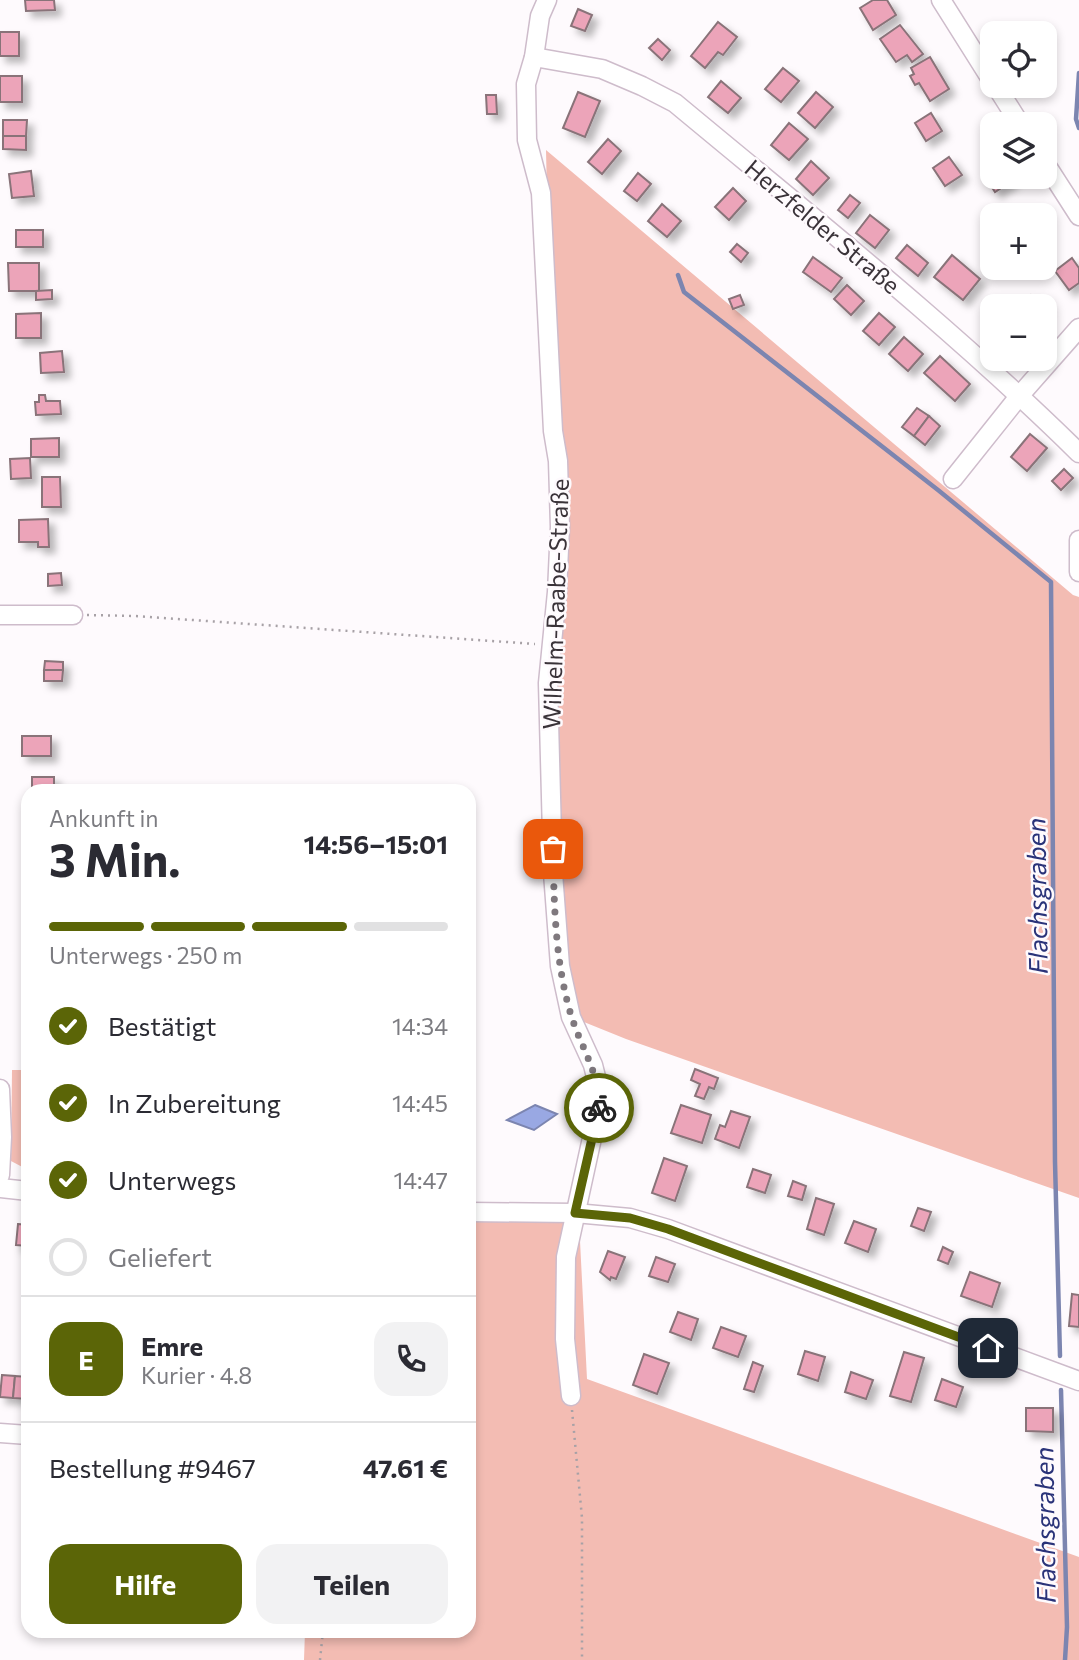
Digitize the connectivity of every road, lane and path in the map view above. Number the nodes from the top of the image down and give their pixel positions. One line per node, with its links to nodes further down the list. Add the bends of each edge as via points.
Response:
1 (941, 0): 4 (street)
2 (541, 5): 3 (street, Wilhelm-Raabe-Straße)
3 (534, 57): 8 (street, Herzfelder Straße, via 602,69 675,103); 15 (street, Wilhelm-Raabe-Straße, via 526,84 527,140 541,192 558,461 560,527)
4 (980, 61)
5 (1057, 182): 6 (street)
6 (1079, 216)
7 (1079, 328): 8 (street)
8 (1020, 395): 9 (street, Herzfelder Straße); 10 (street)
9 (1079, 453)
10 (953, 479)
11 (1079, 540): 12 (street)
12 (1079, 572)
13 (0, 615): 14 (street)
14 (73, 615): 15 (path)
15 (552, 645): 21 (street, Wilhelm-Raabe-Straße, via 548,683 560,966 572,1017 593,1065 599,1106)
16 (0, 1089): 17 (street)
17 (0, 1175)
18 (0, 1188): 19 (street)
19 (21, 1190)
20 (476, 1212): 21 (street)
21 (575, 1213): 22 (street, via 630,1218 668,1229); 23 (street, Wilhelm-Raabe-Straße, via 565,1279)
22 (1079, 1381)
23 (571, 1396): 28 (path, via 582,1518)
24 (0, 1433): 25 (street)
25 (21, 1434)
26 (322, 1638): 27 (path)
27 (320, 1660)
28 (582, 1660)

